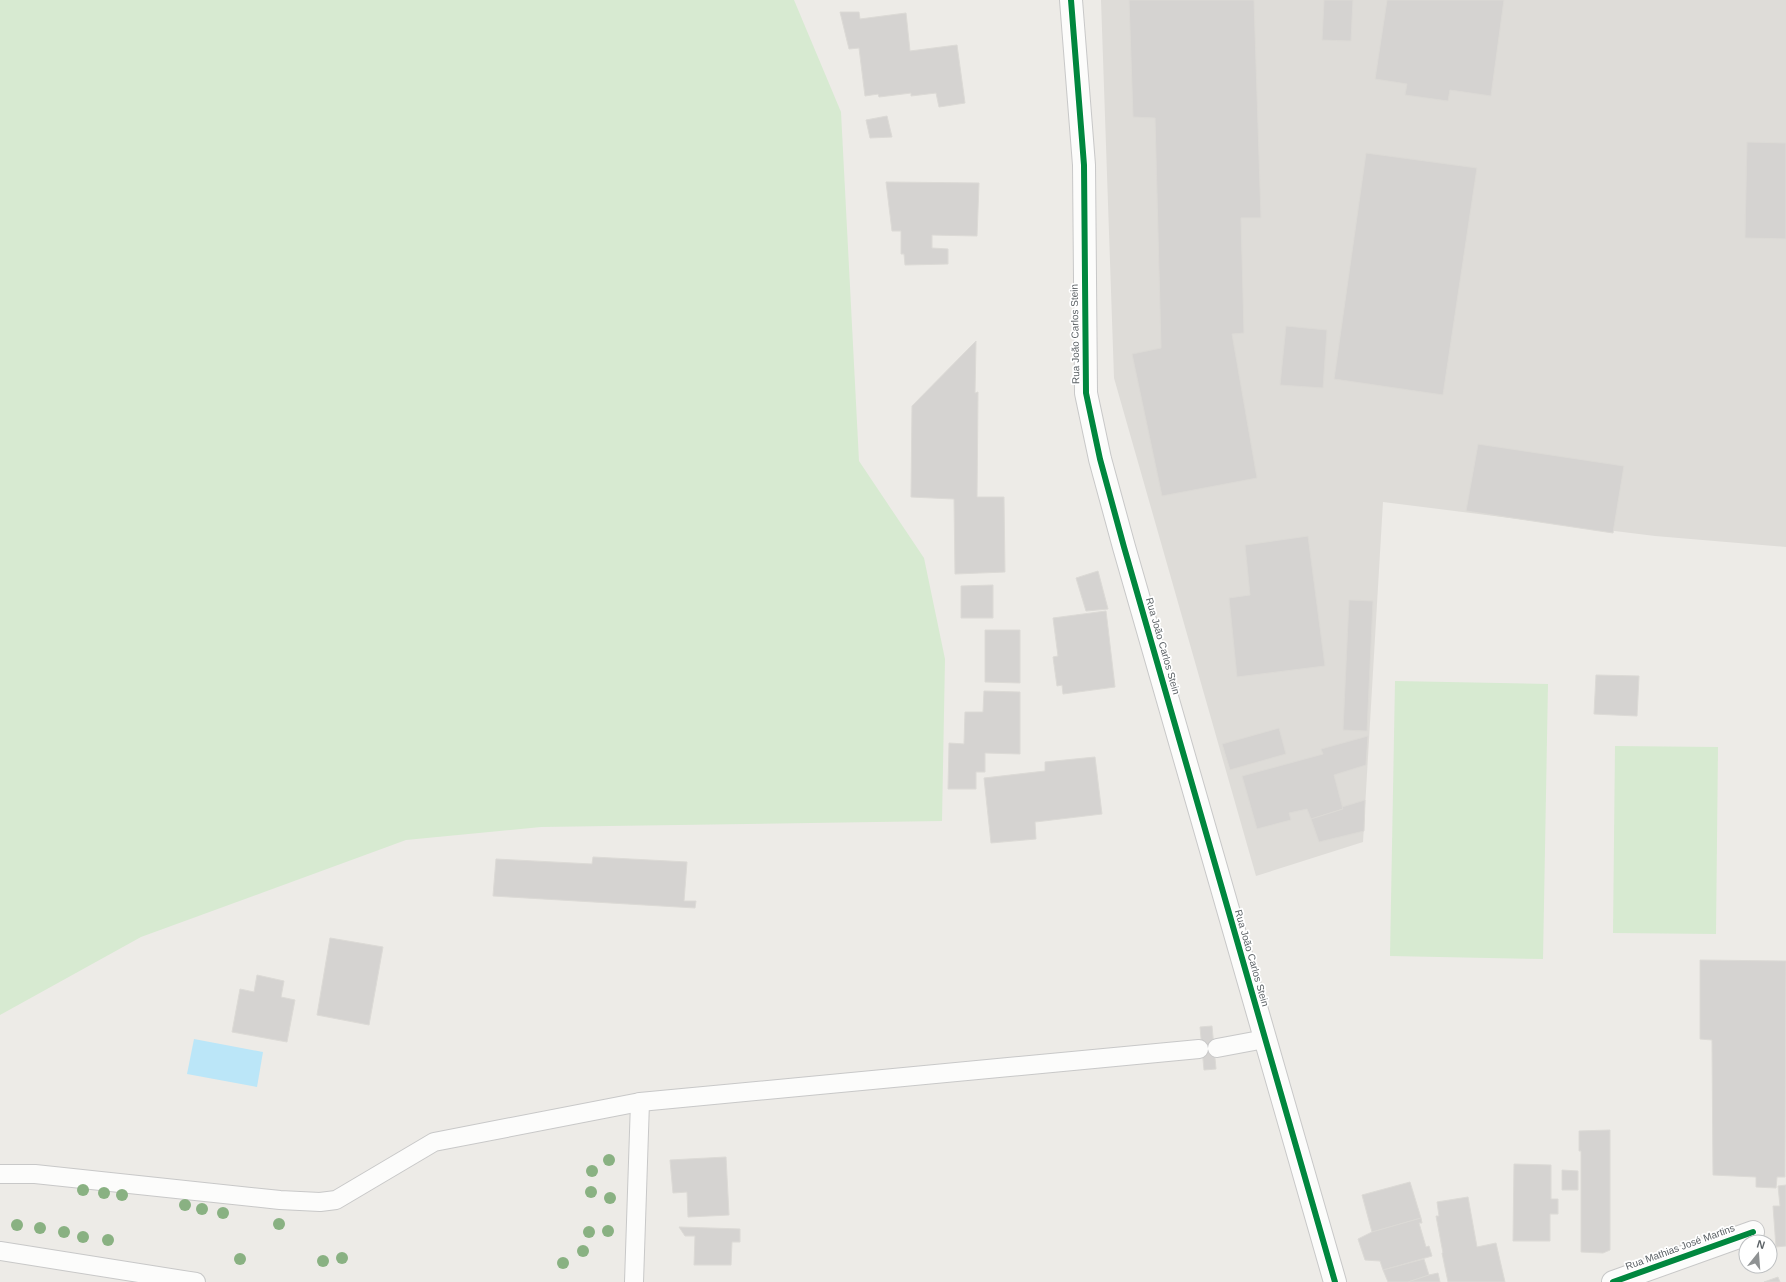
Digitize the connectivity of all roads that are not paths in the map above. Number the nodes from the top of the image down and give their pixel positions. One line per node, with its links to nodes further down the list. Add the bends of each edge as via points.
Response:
1 (1071, 0): 2 (street, Rua João Carlos Stein, via 1084,165 1086,393 1100,459 1124,547)
2 (1265, 1039): 3 (lane, via 1208,1049); 10 (street, Rua João Carlos Stein)
3 (640, 1102): 4 (lane, via 434,1142 336,1200 320,1202 35,1174); 9 (lane)
4 (0, 1174)
5 (1753, 1232): 11 (street, Rua Mathias José Martins)
6 (0, 1251): 7 (lane)
7 (162, 1279): 8 (lane)
8 (196, 1282)
9 (634, 1282)
10 (1335, 1282)
11 (1613, 1282)

